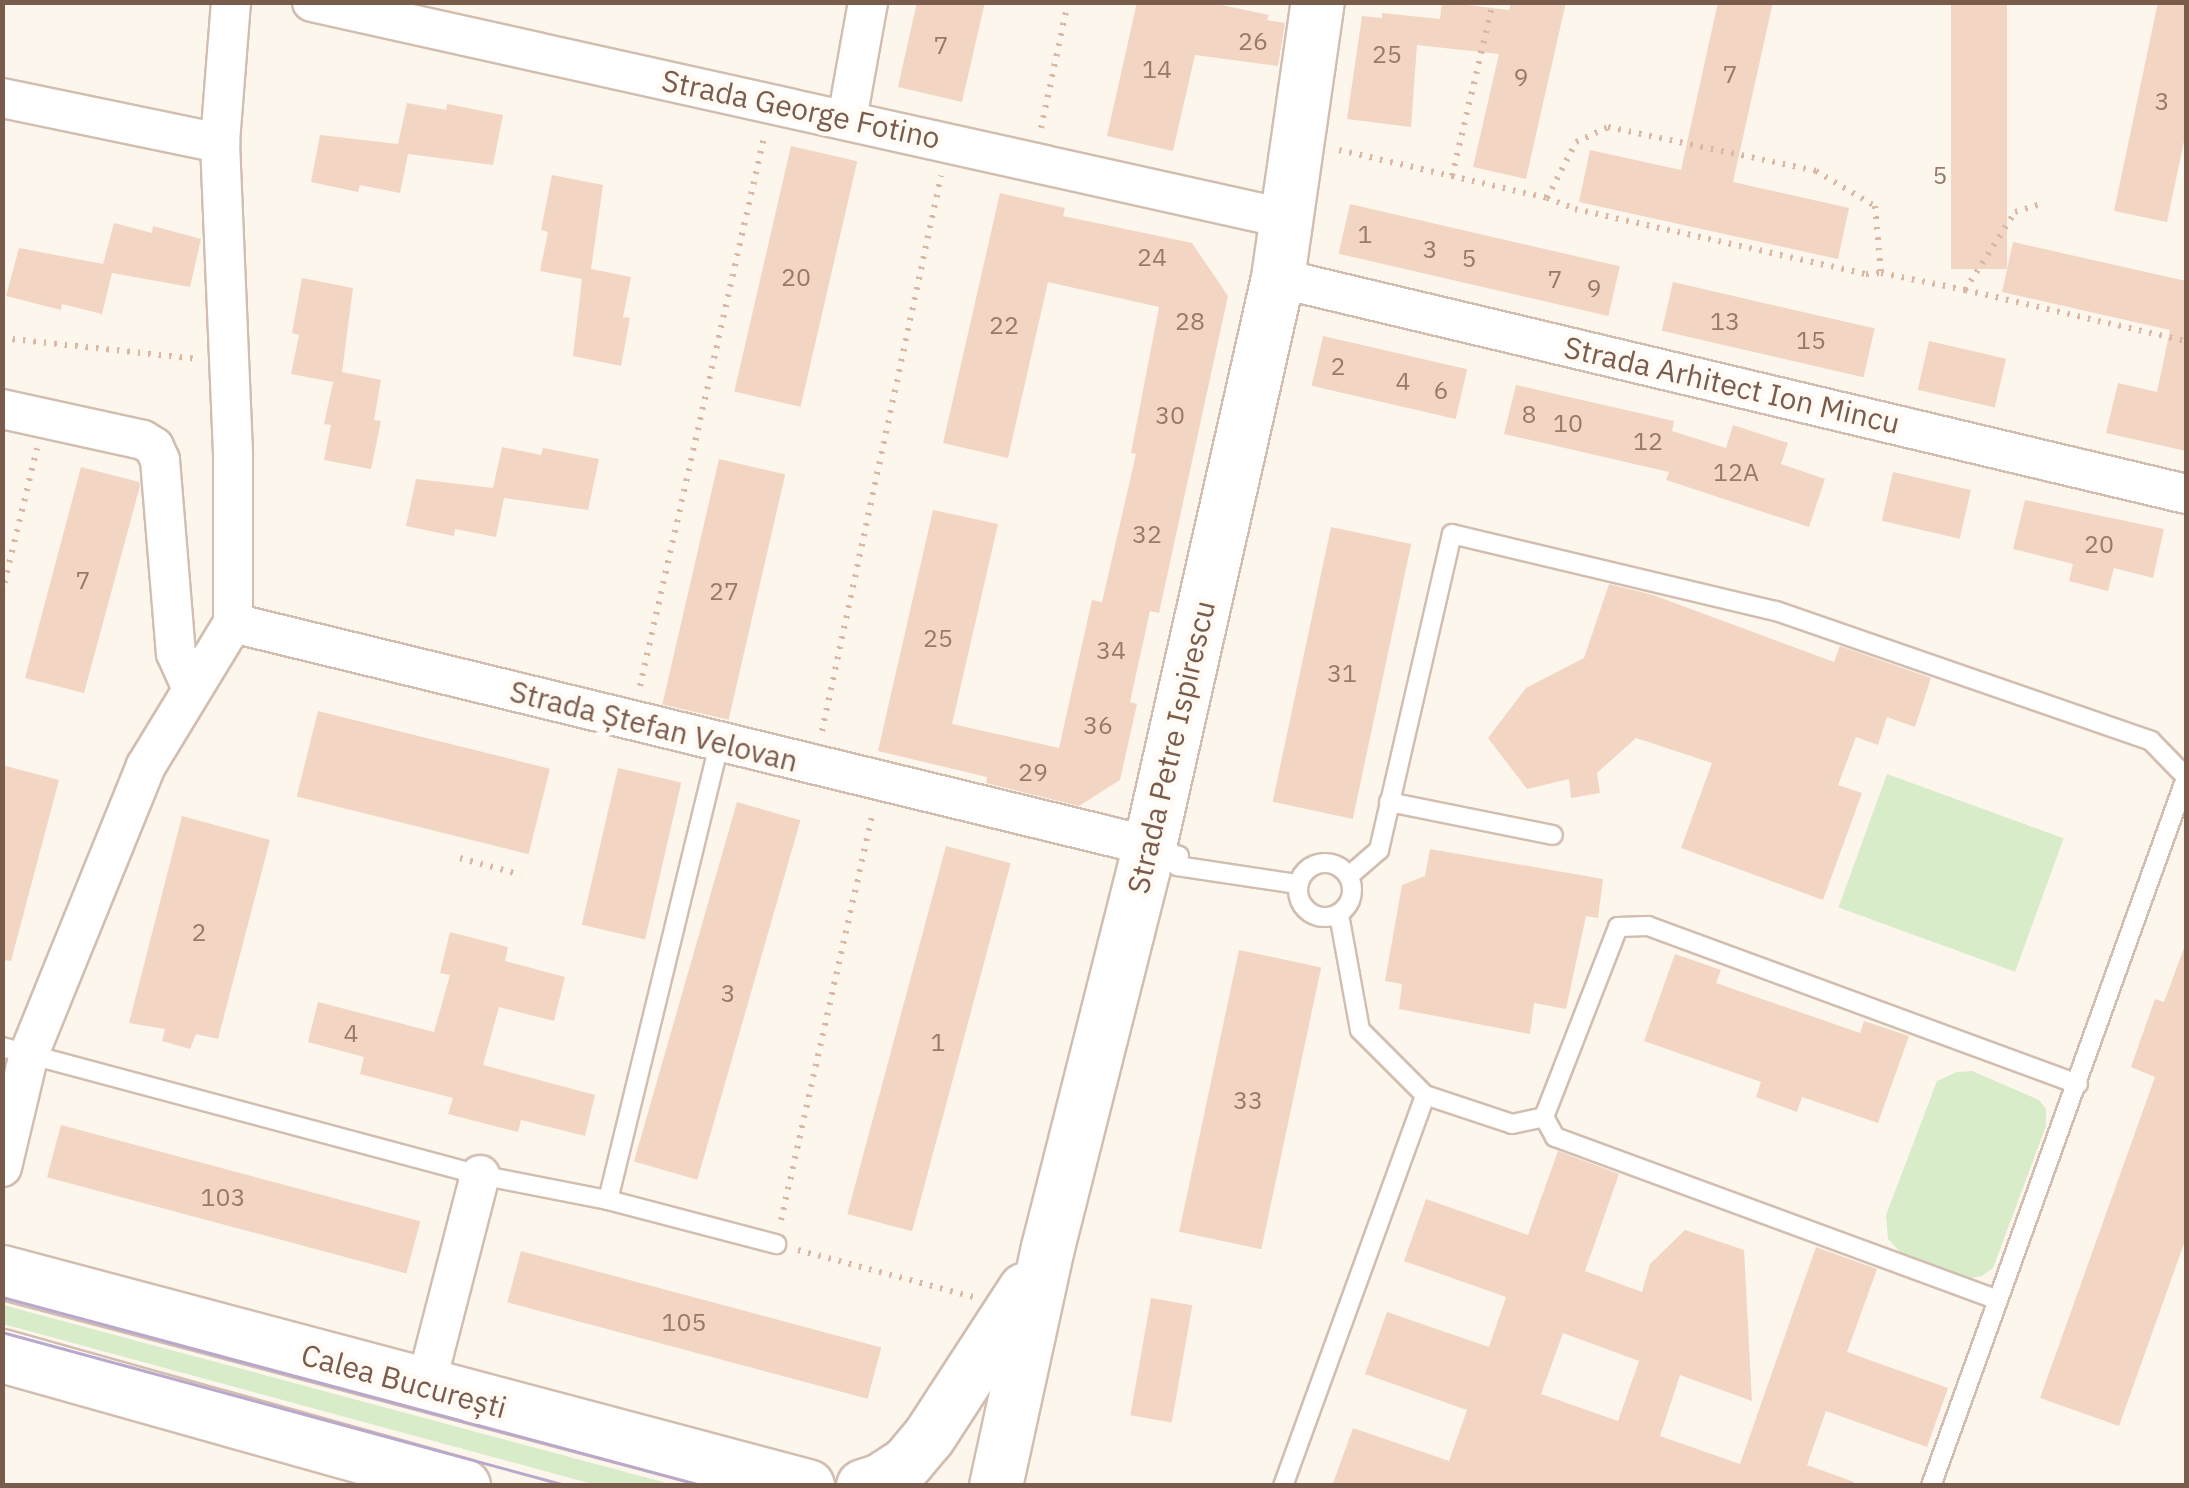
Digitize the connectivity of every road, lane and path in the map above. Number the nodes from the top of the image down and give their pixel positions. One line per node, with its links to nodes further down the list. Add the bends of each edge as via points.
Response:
1 (231, 2): 12 (street)
2 (312, 2): 8 (street, Strada George Fotino)
3 (868, 2): 9 (street)
4 (1068, 2): 13 (path)
5 (1318, 2): 10 (main road, Strada Petre Ispirescu)
6 (1493, 2): 14 (path)
7 (2, 98): 12 (street)
8 (772, 102): 9 (street, Strada George Fotino); 30 (path)
9 (847, 119): 11 (street, Strada George Fotino)
10 (1299, 140): 14 (path); 17 (main road, Strada Petre Ispirescu)
11 (948, 141): 13 (street, Strada George Fotino); 32 (path)
12 (220, 143): 23 (street)
13 (1035, 160): 17 (street, Strada George Fotino)
14 (1452, 176): 15 (path)
15 (1547, 198): 18 (path); 18 (path, via 1576,142 1608,127 1816,171 1876,206)
16 (2038, 205): 20 (path, via 2016,212)
17 (1288, 219): 19 (main road, Strada Petre Ispirescu)
18 (1882, 273): 20 (path)
19 (1278, 278): 26 (street, Strada Arhitect Ion Mincu); 37 (main road, Strada Petre Ispirescu)
20 (1965, 290): 22 (path)
21 (2, 338): 23 (path)
22 (2186, 341)
23 (229, 362): 28 (street)
24 (2, 409): 25 (street)
25 (44, 417): 27 (path); 29 (street, via 154,446 176,653)
26 (2186, 494)
27 (2, 593)
28 (233, 623): 29 (street); 30 (street, Strada Ștefan Velovan)
29 (191, 687): 43 (street, via 146,766)
30 (632, 720): 31 (street, Strada Ștefan Velovan)
31 (720, 741): 32 (street, Strada Ștefan Velovan); 49 (lane)
32 (815, 765): 34 (street, Strada Ștefan Velovan)
33 (2186, 778): 35 (lane, via 2152,741 1776,610 1452,534); 44 (lane)
34 (880, 780): 37 (street, Strada Ștefan Velovan); 50 (path)
35 (1389, 802): 36 (lane); 40 (lane, via 1379,850)
36 (1553, 835)
37 (1150, 846): 41 (lane, via 1179,856 1177,866); 51 (main road, Strada Petre Ispirescu)
38 (460, 858): 39 (path)
39 (521, 875)
40 (1348, 876): 41 (lane, via 1321,862); 42 (lane, via 1352,897)
41 (1298, 884): 42 (lane, via 1308,912)
42 (1340, 914): 45 (lane, via 1360,1030)
43 (16, 1050): 47 (street); 48 (lane)
44 (2078, 1084): 46 (lane, via 1648,926 1618,927); 53 (lane)
45 (1425, 1095): 46 (lane, via 1512,1124); 61 (lane)
46 (1544, 1117): 53 (lane, via 1555,1137)
47 (2, 1167)
48 (480, 1176): 49 (lane); 56 (street)
49 (608, 1200): 50 (lane)
50 (776, 1244): 54 (path)
51 (1048, 1248): 54 (main road); 60 (main road, Strada Petre Ispirescu)
52 (2, 1272): 56 (main road, Calea București)
53 (1997, 1300): 62 (lane)
54 (1014, 1308): 59 (main road, via 930,1438 907,1463)
55 (2, 1356): 57 (main road)
56 (425, 1388): 58 (main road, Calea București)
57 (432, 1481)
58 (808, 1486)
59 (863, 1486)
60 (996, 1486)
61 (1284, 1486)
62 (1931, 1486)

